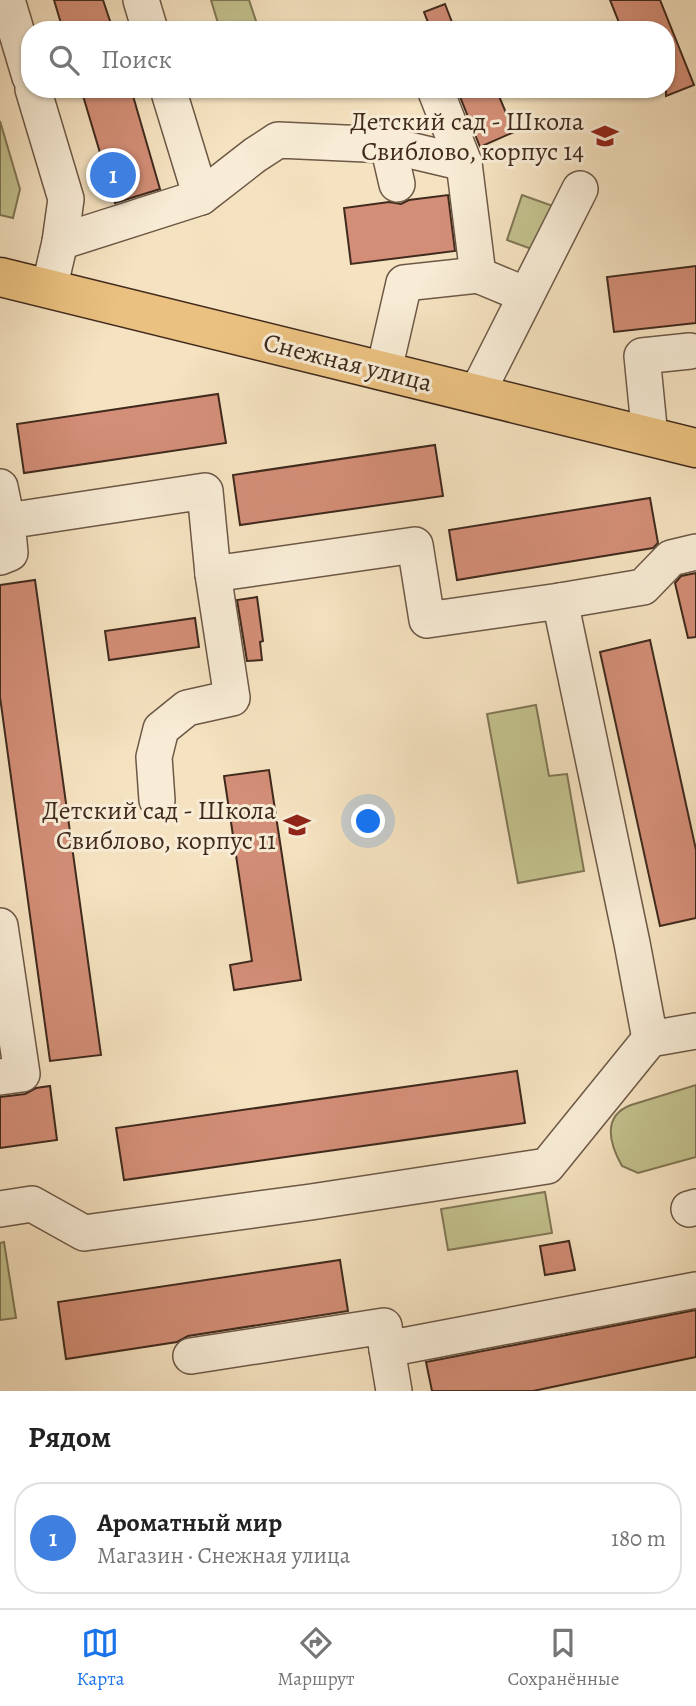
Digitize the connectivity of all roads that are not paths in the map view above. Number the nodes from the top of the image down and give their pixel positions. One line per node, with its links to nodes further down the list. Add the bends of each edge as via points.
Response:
1 (7, 0): 4 (street)
2 (141, 0): 3 (street)
3 (147, 21)
4 (21, 47)
5 (36, 98): 13 (street, via 66,199)
6 (171, 98): 12 (street)
7 (439, 98): 9 (street)
8 (388, 145): 9 (street); 10 (street); 12 (street, via 278,140)
9 (464, 163): 14 (street)
10 (397, 184)
11 (580, 189): 17 (street)
12 (201, 197): 13 (street)
13 (60, 242): 16 (street)
14 (478, 275): 17 (street); 19 (street, via 404,283)
15 (0, 277): 16 (main road, Снежная улица)
16 (49, 289): 19 (main road, Снежная улица)
17 (526, 295): 20 (street)
18 (690, 351): 21 (street, via 642,355)
19 (384, 370): 20 (main road, Снежная улица)
20 (477, 393): 21 (main road, Снежная улица)
21 (650, 437): 22 (main road, Снежная улица)
22 (696, 448)
23 (0, 487): 24 (street)
24 (7, 521): 26 (street, via 10,553); 27 (street, via 205,491)
25 (696, 552): 28 (street, via 671,558 643,587)
26 (0, 557)
27 (213, 574): 28 (street, via 415,545 427,620); 29 (street, via 232,698 187,708 161,729 154,757)
28 (560, 601): 32 (street)
29 (158, 800)
30 (0, 926): 33 (street, via 22,1074)
31 (696, 1031): 32 (street)
32 (650, 1039): 34 (street, via 547,1166 84,1233 32,1203)
33 (0, 1077)
34 (0, 1209)
35 (696, 1290): 36 (street)
36 (387, 1349): 37 (street, via 384,1326); 38 (street)
37 (191, 1356)
38 (394, 1391)

